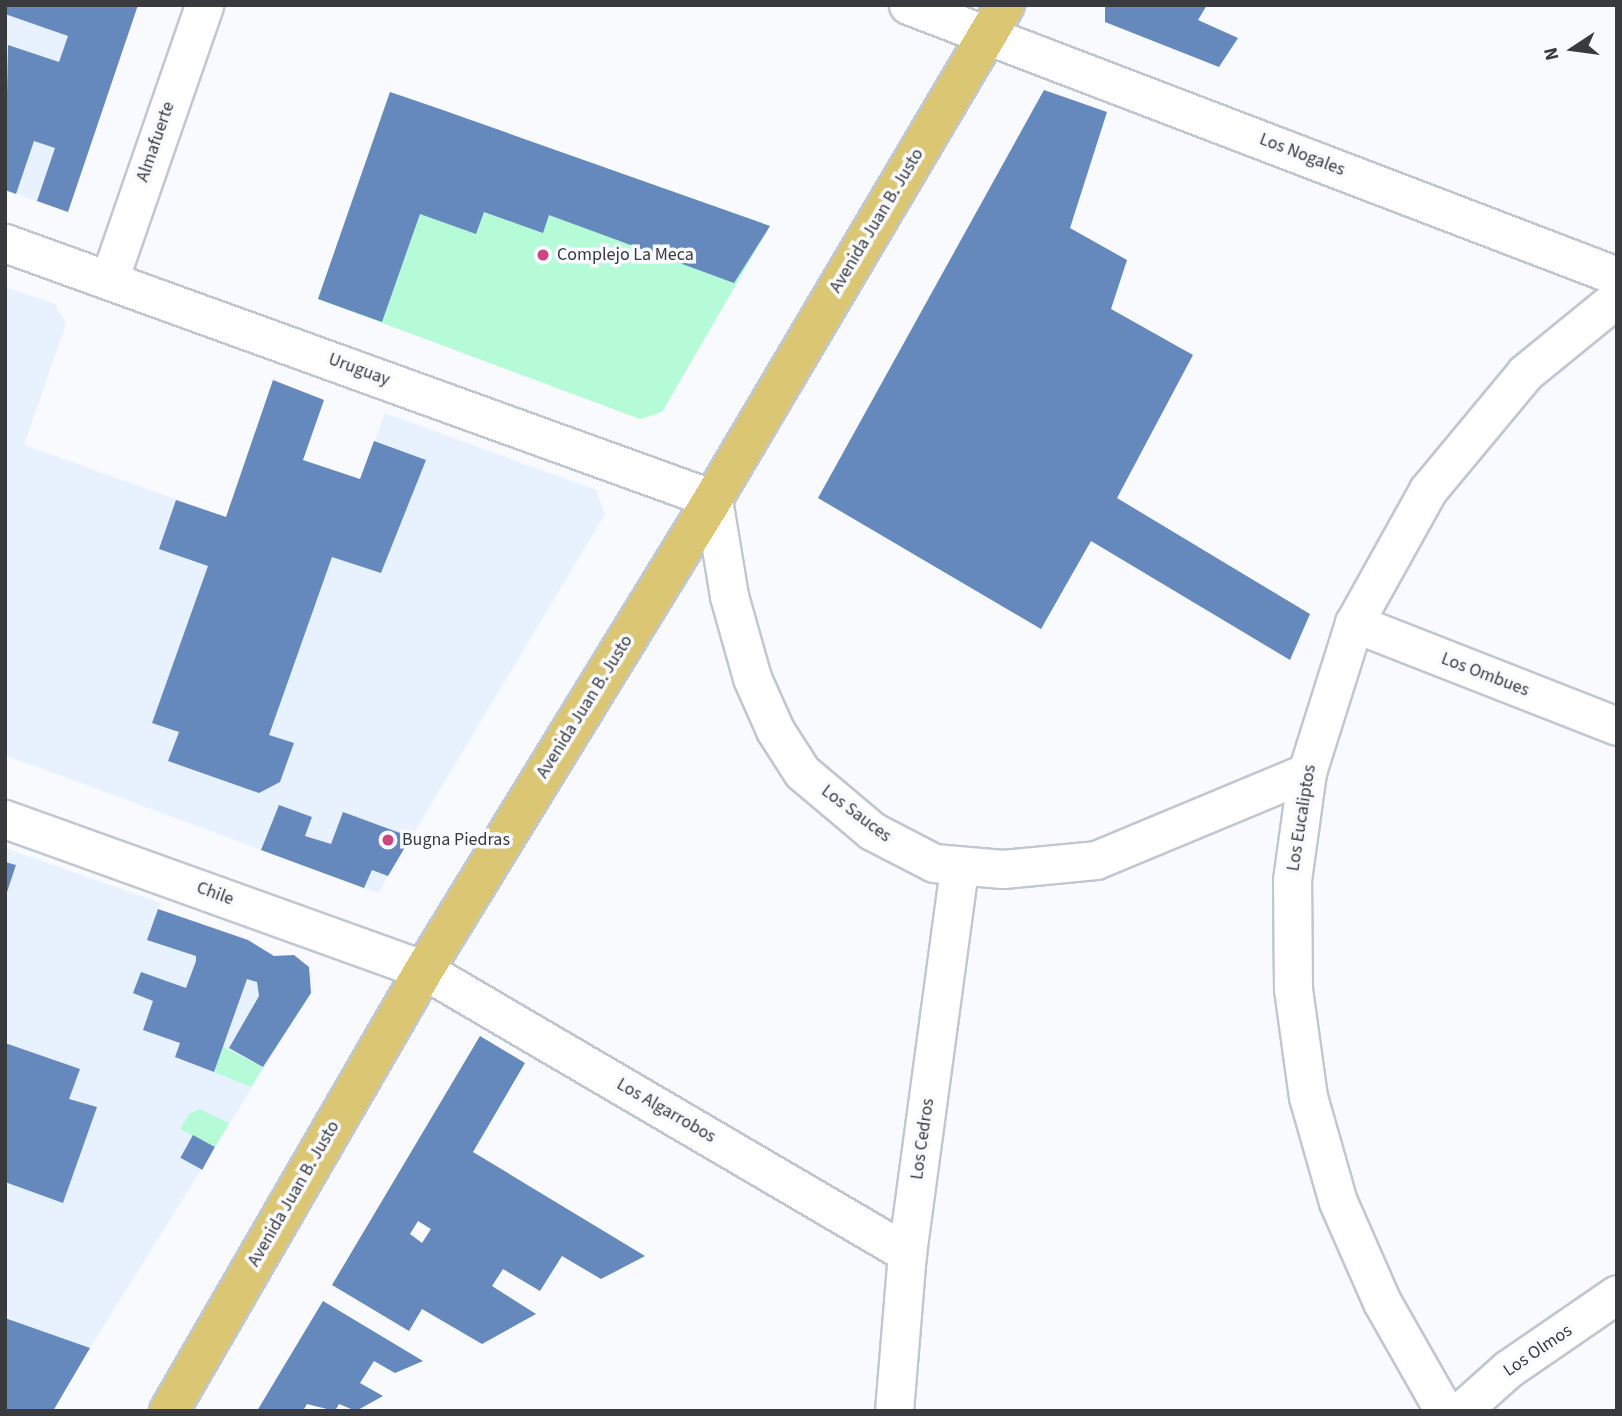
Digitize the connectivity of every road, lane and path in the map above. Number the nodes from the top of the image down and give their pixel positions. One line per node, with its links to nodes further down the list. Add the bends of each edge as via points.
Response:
1 (204, 5): 6 (street, Almafuerte)
2 (908, 5): 3 (street, Los Nogales)
3 (996, 21): 5 (street, Los Nogales); 8 (main road, Avenida Juan B. Justo)
4 (5, 243): 6 (street, Uruguay)
5 (1617, 276)
6 (109, 280): 8 (street, Uruguay)
7 (1617, 298): 9 (street, Los Eucaliptos, via 1525,373 1476,428 1428,490)
8 (713, 499): 13 (street, Los Sauces, via 729,596 752,678 802,772 872,831 933,863); 14 (main road, Avenida Juan B. Justo)
9 (1354, 623): 10 (street, Los Ombues); 11 (street, Los Eucaliptos)
10 (1617, 726)
11 (1307, 772): 13 (street, Los Sauces, via 1096,860); 19 (street, Los Eucaliptos, via 1292,894 1293,989 1308,1097 1338,1202 1382,1302)
12 (5, 819): 14 (street, Chile)
13 (959, 868): 15 (street, Los Cedros)
14 (424, 970): 15 (street, Los Algarrobos); 17 (main road, Avenida Juan B. Justo)
15 (908, 1253): 18 (street, Los Cedros)
16 (1617, 1294): 20 (street, Los Olmos, via 1508,1369)
17 (169, 1411)
18 (894, 1411)
19 (1444, 1411)
20 (1461, 1411)

